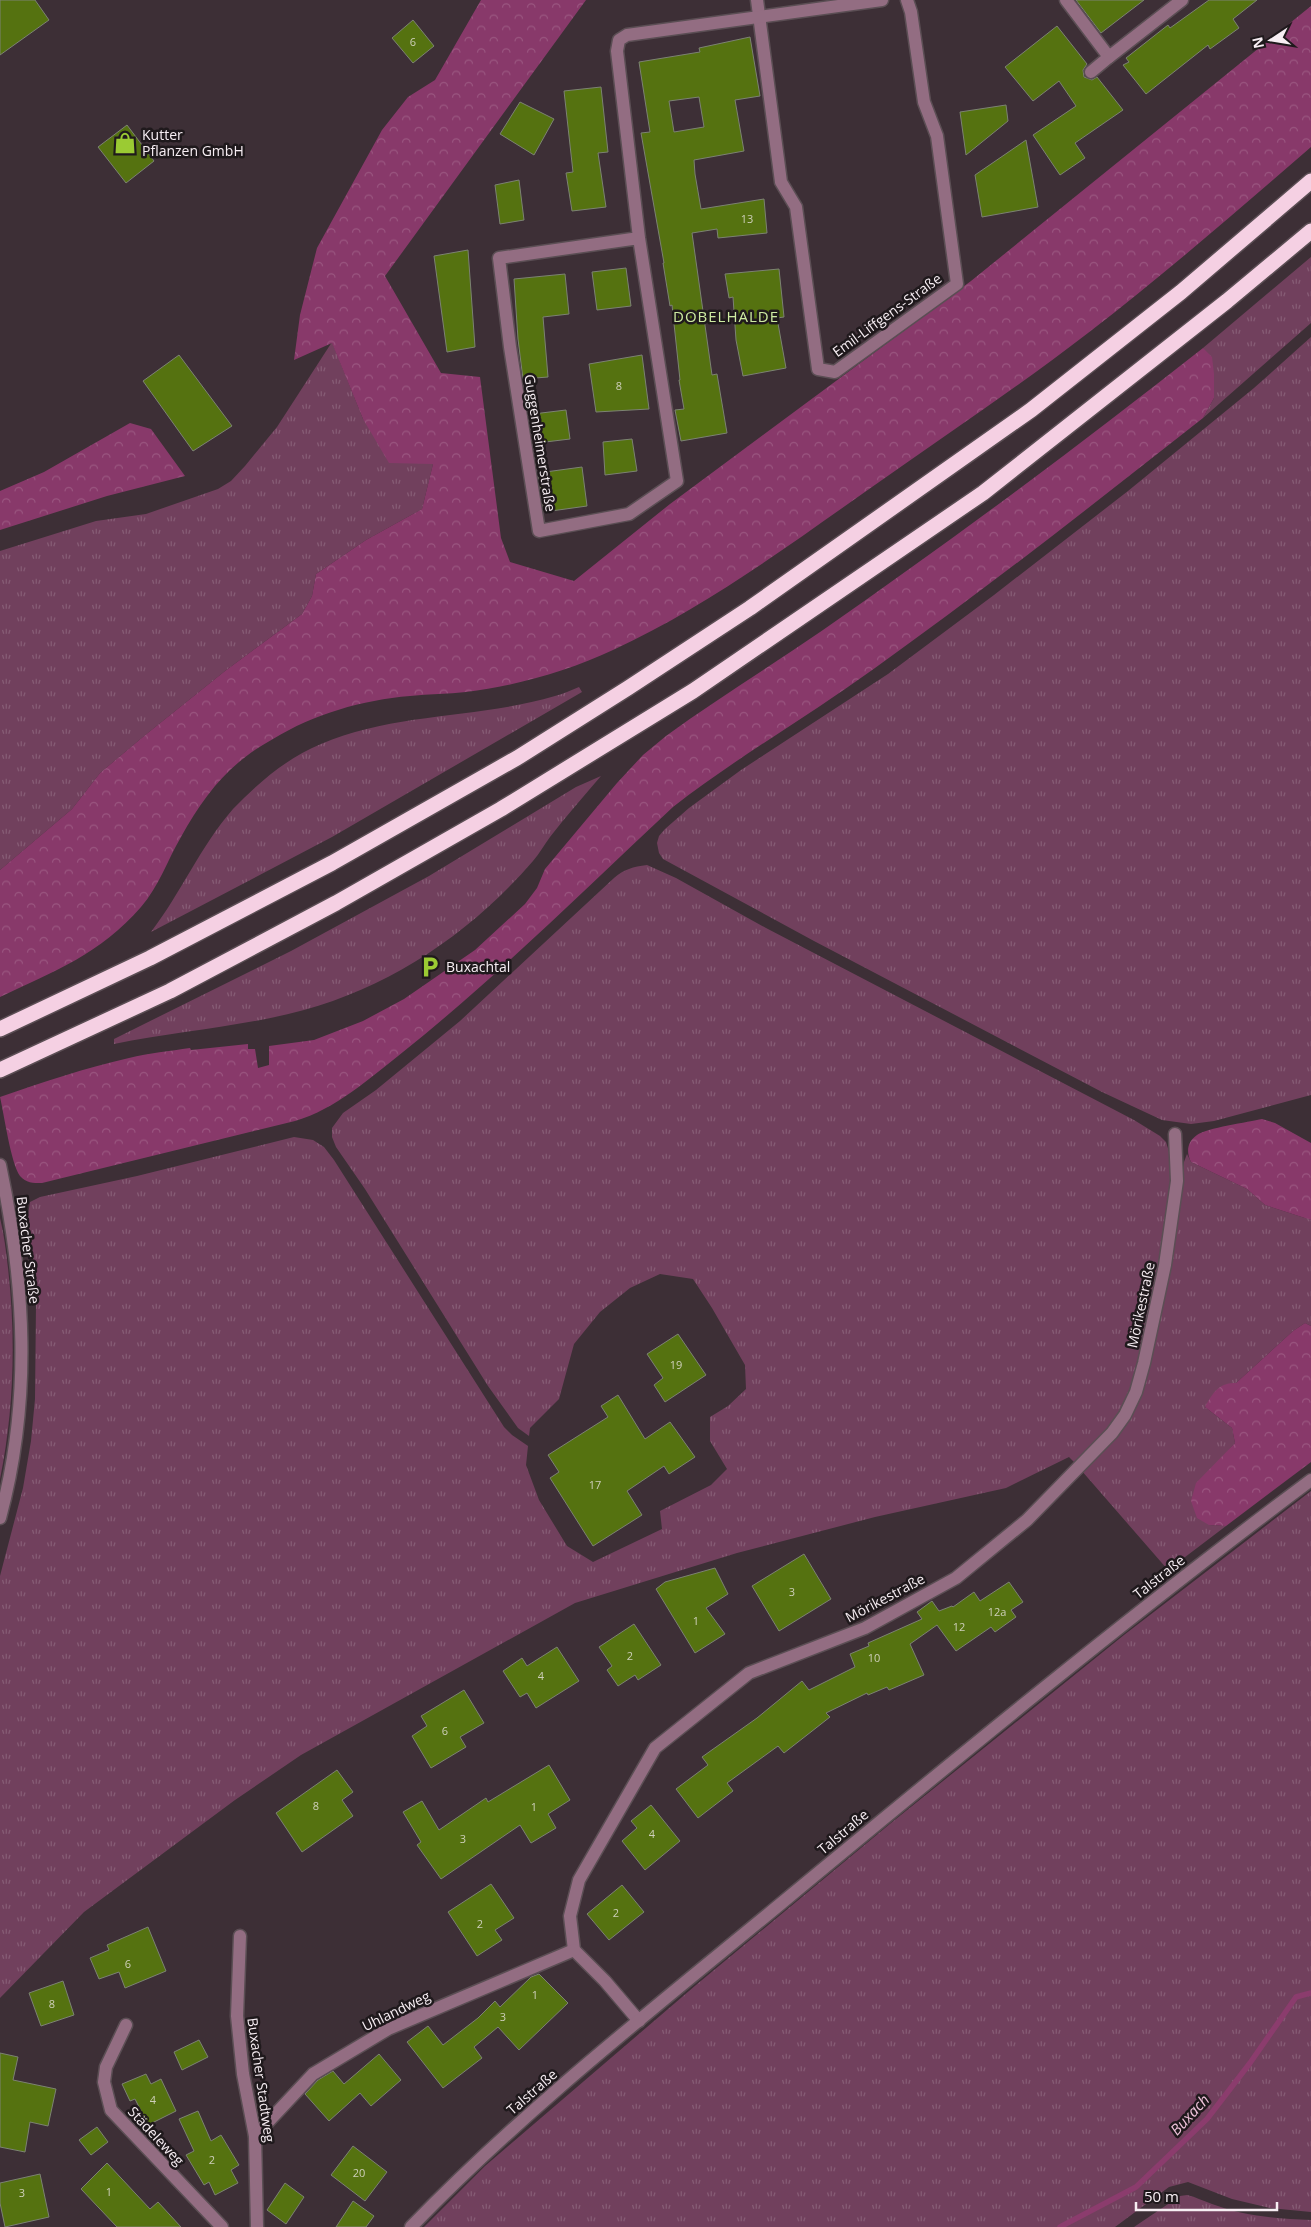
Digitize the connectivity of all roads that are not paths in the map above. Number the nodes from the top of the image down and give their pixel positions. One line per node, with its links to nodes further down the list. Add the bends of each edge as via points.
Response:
1 (757, 0): 6 (street)
2 (882, 0): 6 (street)
3 (907, 0): 6 (street, Emil-Liffgens-Straße, via 924,102 937,136 957,284 834,372 818,369 796,207 781,182)
4 (1066, 0): 7 (street)
5 (1182, 0): 7 (street)
6 (759, 15): 11 (street, Guggenheimerstraße, via 628,35 619,40 617,51)
7 (1109, 57): 8 (street)
8 (1091, 72)
9 (1311, 180): 12 (highway, via 1181,292 1031,410 774,591 628,688 517,758 332,863 150,958)
10 (1311, 231): 13 (highway, via 984,493 692,691 501,809 336,903 170,991)
11 (639, 238): 11 (street, Guggenheimerstraße, via 677,481 629,514 539,531 499,258)
12 (0, 1029)
13 (0, 1070)
14 (1175, 1134): 19 (street, Mörikestraße, via 1177,1181 1164,1274 1136,1392 1112,1433 1027,1520 956,1578 865,1628 748,1673 655,1748 579,1880 570,1916)
15 (0, 1165): 17 (street, Buxacher Straße, via 19,1276 21,1378 18,1422)
16 (1311, 1480): 20 (street, Talstraße, via 1116,1630)
17 (0, 1518)
18 (240, 1936): 22 (street, Buxacher Stadtweg, via 237,2016 243,2074)
19 (574, 1950): 20 (street); 22 (street, Uhlandweg, via 379,2034 313,2074)
20 (639, 2020): 25 (street, Talstraße, via 509,2132)
21 (126, 2025): 23 (street, Städeleweg, via 106,2067 104,2082 111,2110)
22 (255, 2136): 24 (street, Buxacher Stadtweg)
23 (222, 2227)
24 (257, 2227)
25 (411, 2227)

